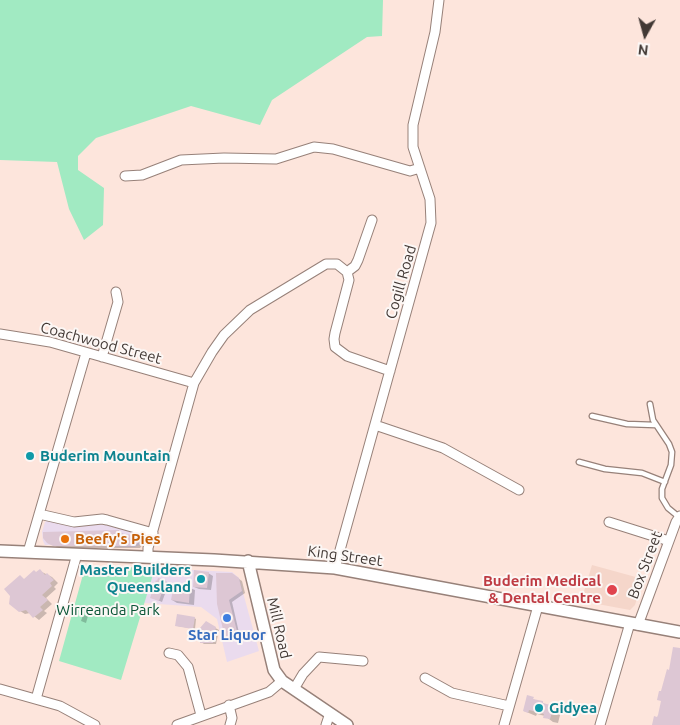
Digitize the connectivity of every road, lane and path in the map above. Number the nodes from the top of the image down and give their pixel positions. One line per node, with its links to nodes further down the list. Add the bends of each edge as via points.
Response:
1 (439, 0): 2 (street, Cogill Road, via 435,32 413,125 413,146)
2 (420, 168): 3 (street, via 410,171 334,149 314,148 276,159 181,160 142,175); 10 (street, Cogill Road, via 430,199 431,223)
3 (124, 176)
4 (372, 220): 5 (street, via 358,260)
5 (347, 272): 10 (street, via 348,288 335,333 335,347 347,356); 11 (street, via 337,264 326,264 250,310 224,335)
6 (116, 292): 9 (street, via 118,302)
7 (0, 334): 8 (street, Coachwood Street, via 50,342)
8 (86, 353): 9 (street, Coachwood Street); 19 (street)
9 (102, 357): 11 (street, Coachwood Street)
10 (390, 371): 14 (street, Cogill Road)
11 (194, 383): 22 (street)
12 (650, 404): 15 (lane)
13 (592, 416): 15 (lane, via 626,424)
14 (375, 425): 18 (street, via 443,448); 29 (street, Cogill Road)
15 (655, 425): 17 (lane, via 672,452)
16 (580, 462): 17 (lane, via 605,469 642,473)
17 (665, 482): 20 (lane, via 663,501)
18 (519, 490)
19 (39, 514): 22 (street, via 74,522 102,519); 25 (street)
20 (680, 517): 23 (street, Box Street)
21 (609, 522): 23 (street)
22 (153, 533): 27 (street)
23 (669, 541): 31 (street, Box Street)
24 (0, 551): 25 (main road, King Street)
25 (28, 552): 26 (main road, King Street)
26 (77, 554): 27 (main road, King Street); 39 (street)
27 (148, 557): 28 (main road, King Street)
28 (248, 561): 29 (main road, King Street); 36 (main road, Mill Road, via 274,670)
29 (335, 568): 30 (main road, King Street)
30 (538, 606): 31 (main road, King Street); 41 (street)
31 (634, 624): 32 (main road, King Street); 50 (street, Box Street)
32 (680, 632)
33 (169, 653): 43 (street, via 178,655 188,667)
34 (363, 661): 38 (street, via 319,657)
35 (425, 678): 41 (street, via 452,693)
36 (282, 681): 38 (main road, Mill Road); 40 (street, via 269,692)
37 (0, 689): 39 (street)
38 (294, 689): 42 (main road, Mill Road)
39 (36, 699): 44 (street, via 60,706)
40 (229, 706): 43 (street); 46 (street)
41 (509, 706): 49 (street)
42 (330, 713): 47 (street); 48 (main road, Mill Road)
43 (201, 715): 45 (street)
44 (95, 725)
45 (176, 725)
46 (230, 725)
47 (326, 725)
48 (347, 725)
49 (504, 725)
50 (600, 725)

